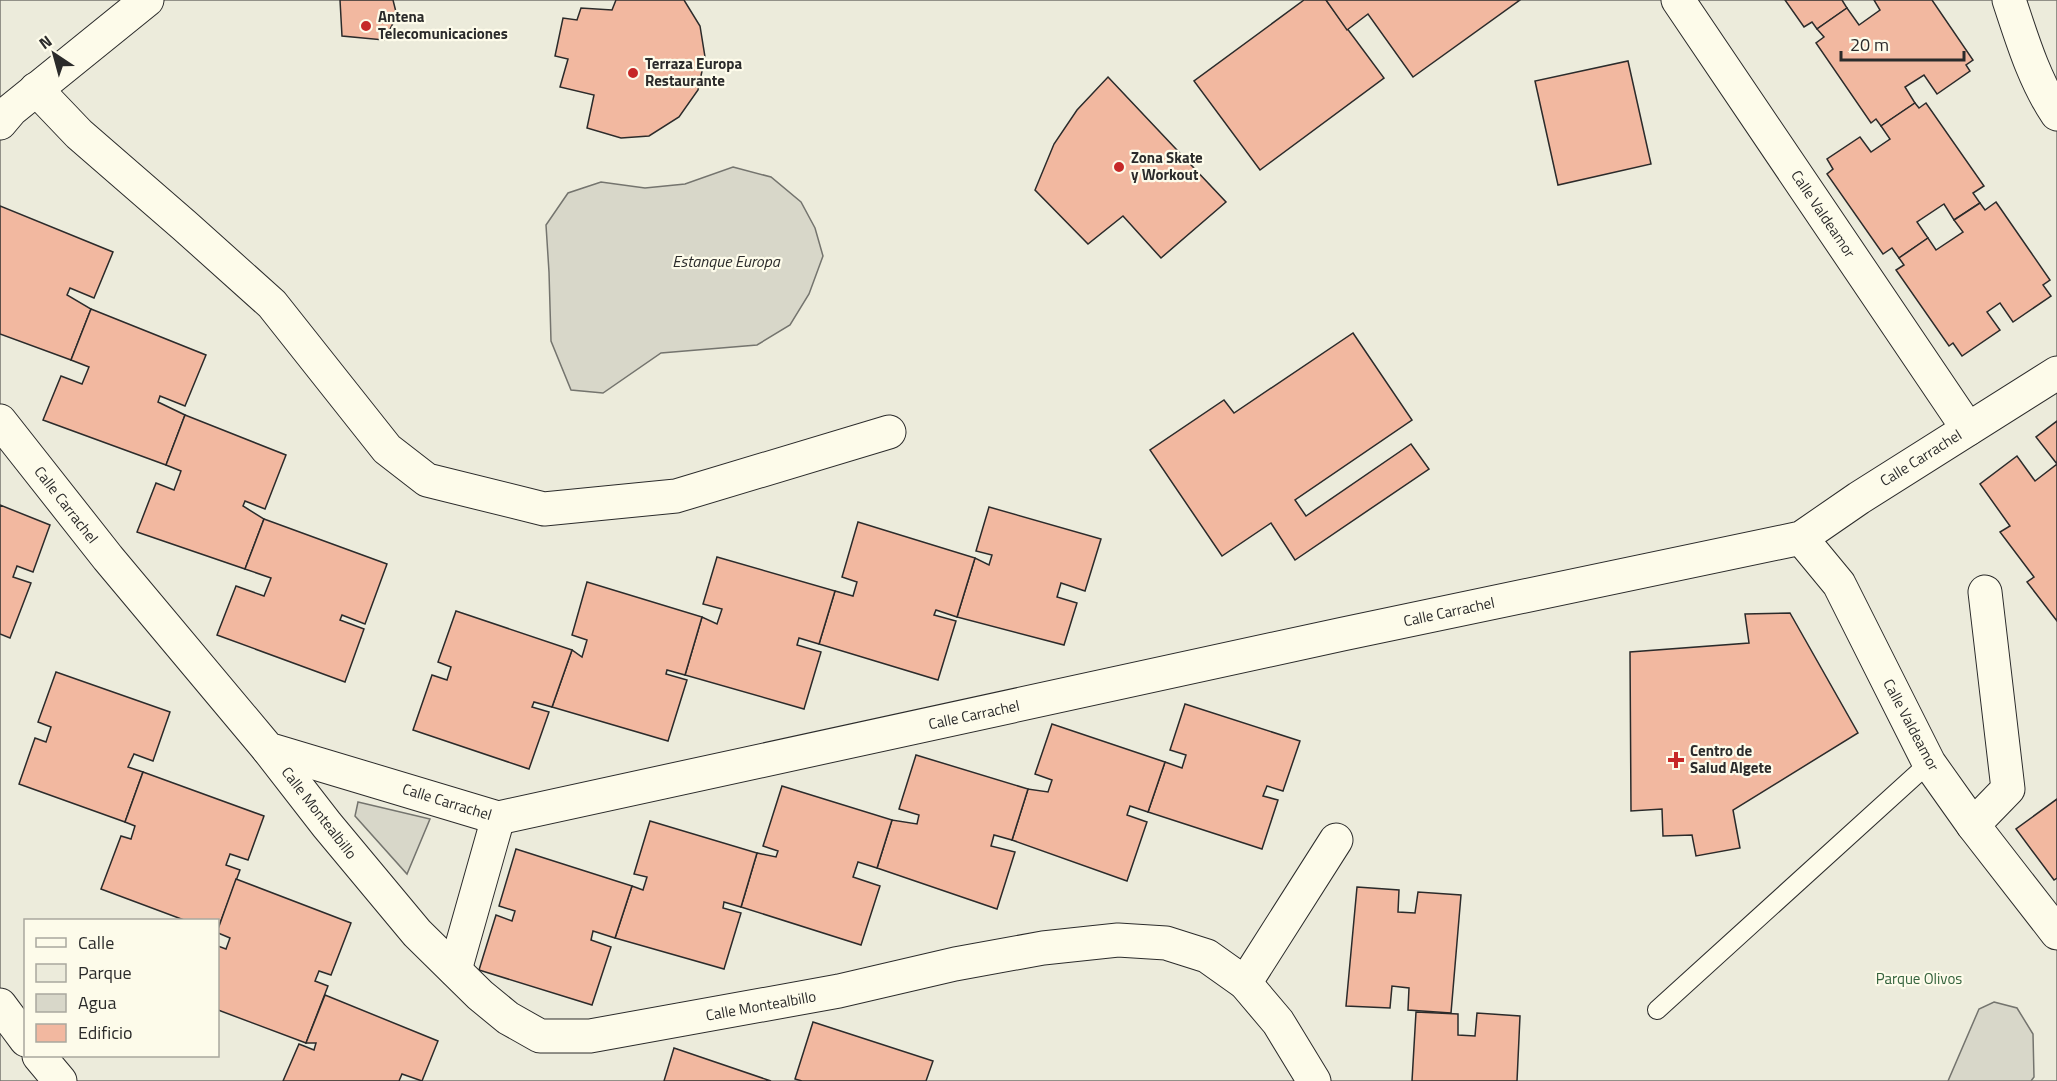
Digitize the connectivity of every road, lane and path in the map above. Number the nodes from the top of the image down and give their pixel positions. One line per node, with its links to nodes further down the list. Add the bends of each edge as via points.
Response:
1 (147, 0): 4 (street)
2 (1678, 0): 9 (street, Calle Valdeamor)
3 (2009, 0): 6 (street, via 2028,55)
4 (36, 89): 5 (street); 10 (street, via 79,134 272,304 387,449 427,480 544,509 676,496)
5 (4, 110)
6 (2057, 114)
7 (2057, 373): 9 (street, Calle Carrachel)
8 (0, 421): 13 (street, Calle Carrachel, via 108,558)
9 (1968, 429): 11 (street, Calle Carrachel)
10 (889, 432)
11 (1801, 538): 14 (street, Calle Valdeamor, via 1839,584); 15 (street, Calle Carrachel)
12 (1985, 592): 16 (street, via 2008,789)
13 (268, 749): 15 (street, Calle Carrachel); 19 (street, Calle Montealbillo, via 417,933)
14 (1929, 763): 16 (street, Calle Valdeamor); 22 (lane)
15 (498, 818): 19 (street)
16 (1973, 825): 18 (street, Calle Valdeamor)
17 (1336, 840): 20 (street)
18 (2057, 933)
19 (455, 970): 20 (street, Calle Montealbillo, via 508,1018 540,1036 590,1036 839,991 1043,948 1118,940 1166,943 1207,956)
20 (1245, 983): 26 (street, Calle Montealbillo, via 1278,1022)
21 (0, 1005): 23 (street)
22 (1657, 1010)
23 (24, 1037)
24 (40, 1057): 25 (street)
25 (60, 1081)
26 (1314, 1081)

